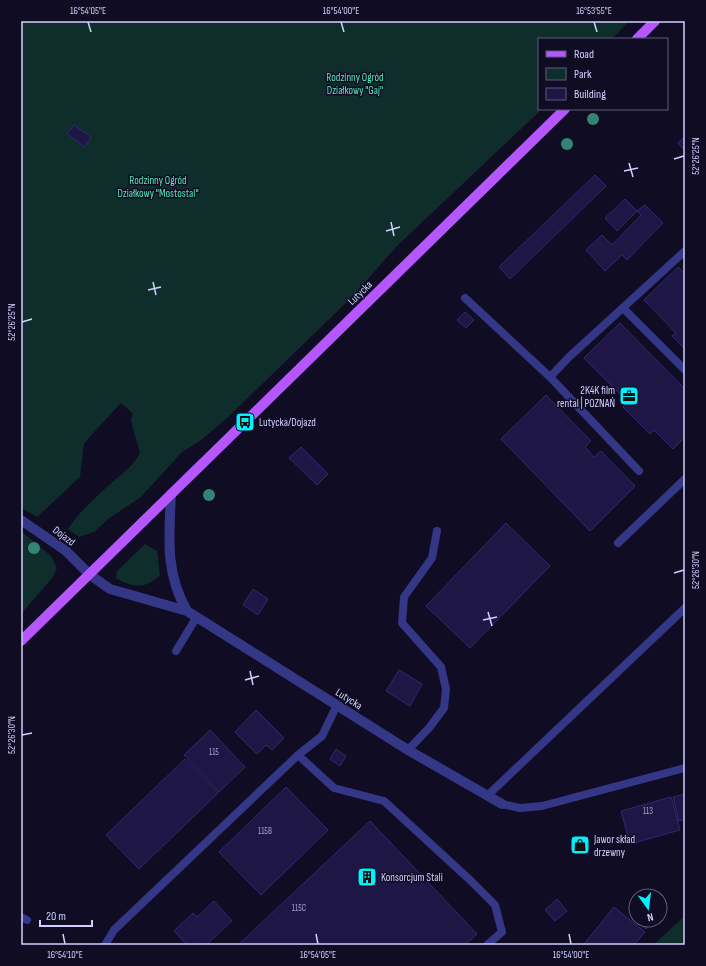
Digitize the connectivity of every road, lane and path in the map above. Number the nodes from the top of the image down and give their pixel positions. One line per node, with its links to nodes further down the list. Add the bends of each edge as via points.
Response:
1 (655, 21): 2 (main road)
2 (638, 38)
3 (564, 110): 11 (main road, Lutycka)
4 (685, 251): 6 (lane)
5 (465, 298): 8 (lane)
6 (623, 308): 7 (lane); 8 (lane)
7 (685, 370)
8 (550, 377): 9 (lane)
9 (639, 471)
10 (685, 479): 14 (lane)
11 (171, 494): 15 (main road, Lutycka); 17 (street, Lutycka, via 168,539 171,574)
12 (21, 520): 15 (street, Dojazd, via 66,551)
13 (437, 531): 22 (lane, via 432,558 404,597 402,623 441,667 446,688 444,708)
14 (618, 542)
15 (89, 574): 17 (street, Lutycka, via 110,589); 19 (main road, Lutycka)
16 (685, 608): 25 (lane)
17 (186, 611): 18 (street, Lutycka)
18 (196, 618): 20 (lane); 21 (street, Lutycka)
19 (21, 641)
20 (176, 651)
21 (337, 705): 22 (street, Lutycka); 23 (lane, via 322,736)
22 (408, 750): 25 (street, Lutycka)
23 (298, 755): 27 (lane, via 114,930); 28 (lane, via 334,788 384,801 495,905 502,932)
24 (685, 768): 26 (lane, via 542,806 520,808)
25 (487, 796): 26 (street, Lutycka)
26 (502, 804)
27 (105, 945)
28 (487, 945)

